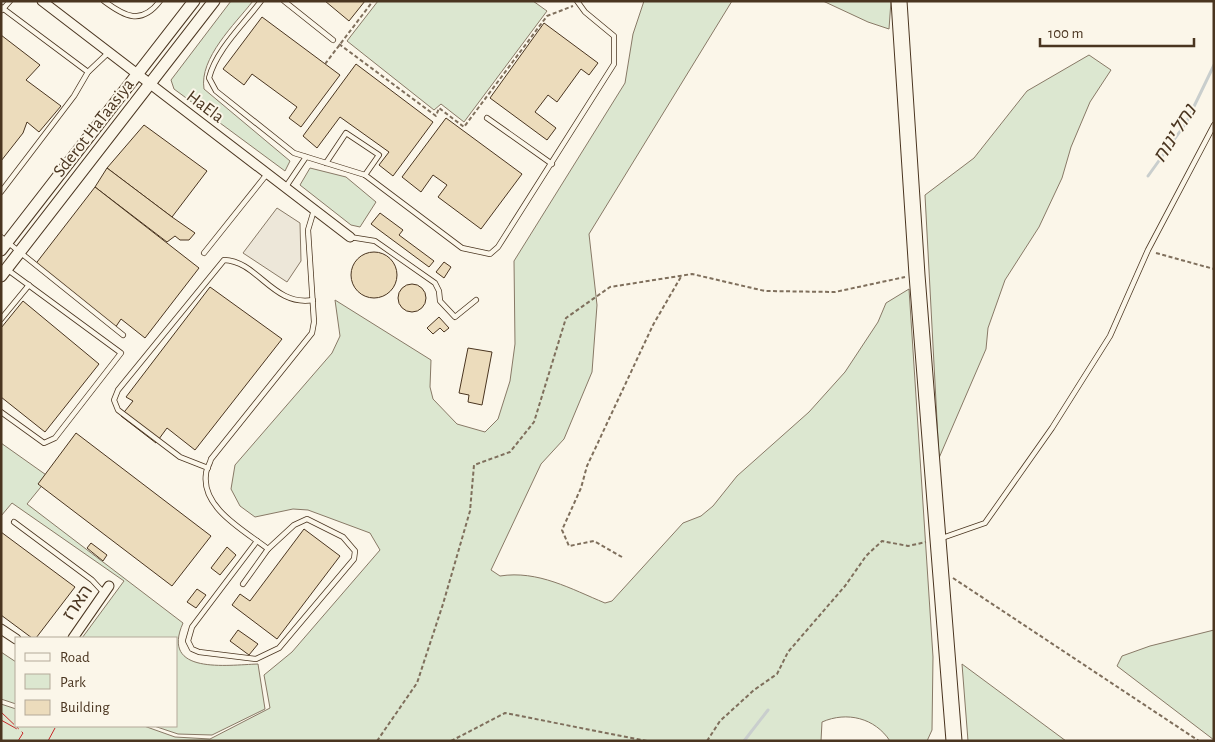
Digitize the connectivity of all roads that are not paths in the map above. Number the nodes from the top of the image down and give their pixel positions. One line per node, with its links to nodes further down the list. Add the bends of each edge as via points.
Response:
1 (10, 1): 11 (lane)
2 (42, 1): 13 (street, HaEla)
3 (104, 1): 4 (lane, via 123,15 139,16 148,14)
4 (160, 1)
5 (194, 1): 15 (street, Sderot HaTaasiya)
6 (214, 1): 16 (street, Sderot HaTaasiya)
7 (262, 1): 19 (lane, via 218,58 209,78 216,91 294,153)
8 (284, 1): 12 (lane)
9 (899, 1): 40 (main road)
10 (578, 3): 21 (lane, via 614,36 614,64)
11 (2, 9): 14 (lane)
12 (333, 40)
13 (108, 53): 14 (lane); 15 (street, HaEla)
14 (88, 72): 25 (lane, via 74,96)
15 (137, 75): 16 (street, HaEla); 28 (street, Sderot HaTaasiya)
16 (150, 85): 22 (street, HaEla); 29 (street, Sderot HaTaasiya)
17 (487, 118): 21 (lane)
18 (1214, 125): 40 (lane, via 1148,250 1110,336 1052,428 985,523)
19 (306, 157): 20 (lane); 24 (lane)
20 (326, 163): 23 (lane); 23 (lane, via 346,133 378,155)
21 (552, 164): 23 (lane, via 498,247 490,254 462,248)
22 (268, 174): 24 (street, HaEla); 30 (lane)
23 (365, 175)
24 (285, 188): 26 (street, HaEla)
25 (1, 192)
26 (314, 210): 27 (street, HaEla); 33 (lane, via 308,230)
27 (350, 237): 34 (lane, via 375,241 435,283 440,301 455,317)
28 (3, 243): 29 (lane)
29 (20, 252): 31 (street, Sderot HaTaasiya); 36 (lane)
30 (204, 253)
31 (4, 273): 32 (lane)
32 (29, 286): 35 (lane); 37 (lane, via 121,353 55,438 44,443)
33 (313, 300): 38 (lane, via 312,333 211,459); 38 (lane, via 289,300 238,263 224,260 118,390 114,400 118,410 180,457)
34 (476, 300)
35 (1, 319)
36 (124, 335)
37 (1, 412)
38 (208, 468): 41 (lane, via 207,487 213,503)
39 (14, 522): 44 (lane)
40 (938, 540): 48 (main road)
41 (257, 541): 42 (lane); 42 (lane, via 192,627 188,641 192,649 256,659 279,648 354,559 355,551 343,537 307,519 294,525)
42 (268, 549): 43 (lane)
43 (243, 584)
44 (107, 589): 46 (street, הארז)
45 (1, 629): 47 (street)
46 (74, 637)
47 (15, 638)
48 (954, 741)

